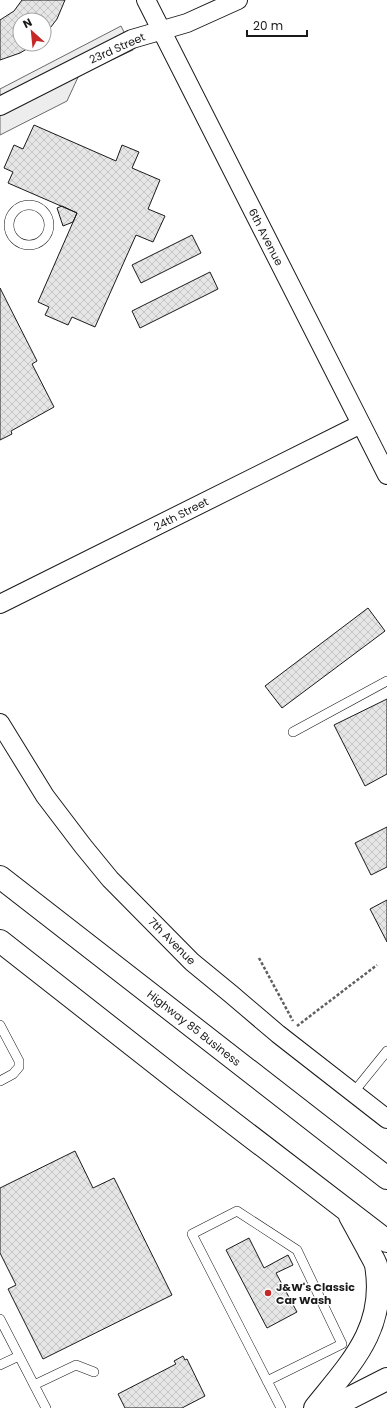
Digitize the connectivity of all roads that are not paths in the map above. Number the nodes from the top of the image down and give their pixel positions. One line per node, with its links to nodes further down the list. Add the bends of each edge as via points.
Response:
1 (146, 0): 3 (street, 6th Avenue)
2 (238, 0): 3 (street, 23rd Street, via 187,23)
3 (160, 30): 4 (street, 23rd Street, via 132,39); 6 (street, 6th Avenue)
4 (0, 106)
5 (12, 235): 5 (lane, via 16,241 24,244 39,242 49,230 47,215 35,205 19,207 10,219)
6 (361, 424): 7 (street, 6th Avenue); 8 (street, 24th Street)
7 (387, 475)
8 (0, 604)
9 (387, 681): 11 (lane)
10 (0, 723): 17 (street, 7th Avenue, via 45,796 110,879 192,962)
11 (293, 732)
12 (0, 877): 19 (main road, Highway 85 Business)
13 (0, 941): 20 (main road)
14 (0, 1025): 16 (lane, via 19,1061 19,1067 13,1074)
15 (387, 1051): 17 (lane)
16 (0, 1081)
17 (353, 1092): 18 (street, 7th Avenue)
18 (387, 1119)
19 (387, 1178)
20 (347, 1210): 21 (main road); 32 (main road, via 376,1264 379,1289 376,1320 360,1352)
21 (387, 1241)
22 (0, 1319): 23 (lane)
23 (19, 1356): 24 (lane); 28 (lane)
24 (0, 1365)
25 (94, 1372): 28 (lane, via 76,1364)
26 (387, 1379): 29 (main road)
27 (267, 1381): 27 (lane, via 192,1234 237,1210 297,1250 342,1344); 31 (lane)
28 (34, 1385): 30 (lane)
29 (343, 1405)
30 (46, 1408)
31 (281, 1408)
32 (315, 1408)

